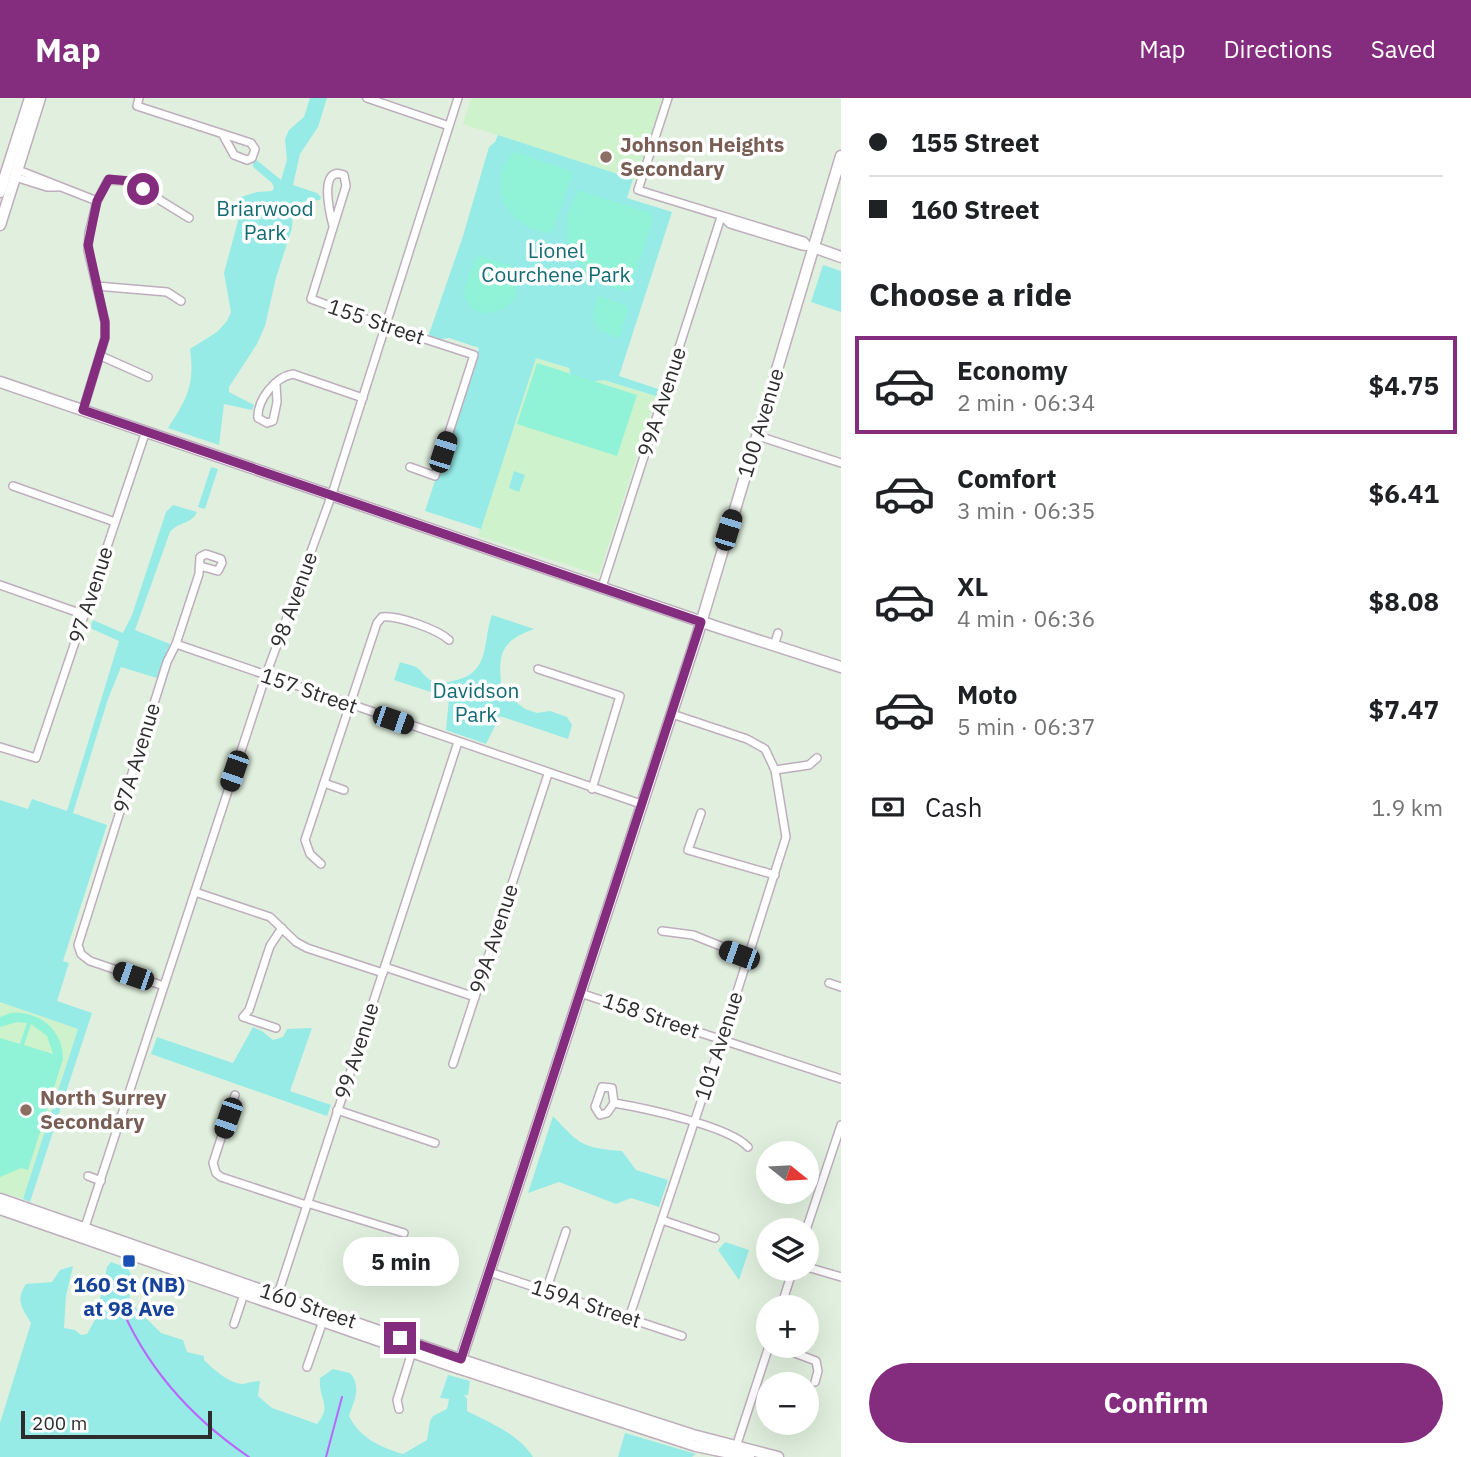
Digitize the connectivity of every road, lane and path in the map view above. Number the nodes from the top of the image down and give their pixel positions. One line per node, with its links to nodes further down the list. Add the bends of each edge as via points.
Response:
1 (30, 98): 10 (main road)
2 (40, 98): 10 (main road)
3 (139, 98): 8 (street, via 137,106)
4 (367, 98): 7 (street)
5 (458, 98): 7 (street, 98 Avenue)
6 (668, 98): 13 (street, via 638,190)
7 (449, 126): 21 (street, 98 Avenue)
8 (223, 135): 8 (street, via 251,143 255,149 252,158 234,155)
9 (841, 156): 17 (main road, 100 Avenue)
10 (8, 169): 11 (main road); 12 (street, via 47,187); 15 (main road)
11 (0, 192)
12 (97, 201): 14 (street, via 108,180 124,180); 19 (street, via 88,245)
13 (723, 217): 17 (street); 37 (street, 99A Avenue)
14 (189, 218)
15 (0, 225)
16 (333, 226): 16 (street, 155 Street, via 328,192 330,179 340,173 346,186); 21 (street, 155 Street, via 311,299)
17 (811, 246): 18 (main road); 29 (main road, 100 Avenue)
18 (841, 257)
19 (96, 286): 20 (street, via 167,292); 22 (street, via 105,322)
20 (181, 301)
21 (385, 327): 26 (street, 98 Avenue); 31 (street, 155 Street, via 474,355 435,476)
22 (101, 356): 23 (street); 27 (street)
23 (148, 377)
24 (0, 382): 27 (main road)
25 (276, 384): 25 (street, via 276,412 267,423 258,418 258,409); 26 (street, via 293,374)
26 (363, 398): 33 (street, 98 Avenue)
27 (83, 410): 28 (main road)
28 (146, 431): 33 (main road); 34 (street, 97 Avenue)
29 (758, 436): 30 (street); 39 (main road, 100 Avenue)
30 (841, 463)
31 (410, 467)
32 (13, 486): 34 (street)
33 (332, 495): 37 (main road); 46 (street, 98 Avenue)
34 (115, 522): 38 (street, 97 Avenue)
35 (200, 566): 42 (street, 97A Avenue)
36 (0, 585): 38 (street)
37 (602, 587): 39 (main road)
38 (85, 615): 50 (street, 97 Avenue, via 36,758)
39 (701, 622): 43 (main road); 48 (main road, 100 Avenue)
40 (778, 633): 43 (street)
41 (449, 640): 47 (street, via 396,618 382,617)
42 (176, 644): 46 (street, 157 Street); 67 (street, 97A Avenue, via 78,945 90,961)
43 (774, 646): 44 (main road)
44 (841, 667)
45 (538, 669): 55 (street, via 620,696)
46 (266, 675): 47 (street, 157 Street); 61 (street, 98 Avenue)
47 (350, 705): 49 (street, 157 Street); 54 (street)
48 (672, 714): 52 (street, via 753,741 768,753); 57 (main road, 100 Avenue)
49 (458, 742): 53 (street, 157 Street); 65 (street, 99 Avenue)
50 (0, 747)
51 (817, 758): 52 (street, via 809,765)
52 (775, 770): 60 (street, 101 Avenue, via 786,837)
53 (548, 774): 55 (street, 157 Street); 70 (street, 99A Avenue)
54 (324, 783): 56 (street); 59 (street, via 305,840)
55 (592, 789): 57 (street, 157 Street)
56 (344, 790)
57 (641, 804): 69 (main road, 100 Avenue)
58 (701, 813): 60 (street, via 688,850)
59 (321, 864)
60 (775, 875): 64 (street, 101 Avenue)
61 (195, 892): 62 (street, via 263,915); 67 (street, 98 Avenue)
62 (282, 928): 65 (street, via 307,948); 71 (street, via 272,942 243,1017)
63 (662, 931): 64 (street, via 693,935)
64 (748, 957): 72 (street, 101 Avenue)
65 (384, 970): 70 (street); 79 (street, 99 Avenue)
66 (828, 983): 68 (street)
67 (164, 986): 77 (street, 98 Avenue)
68 (841, 987)
69 (580, 993): 72 (street, 158 Street); 96 (main road, 100 Avenue)
70 (475, 998): 73 (street, 99A Avenue)
71 (276, 1028)
72 (721, 1040): 74 (street, 158 Street); 80 (street, 101 Avenue)
73 (453, 1064)
74 (841, 1079)
75 (235, 1095): 87 (street, via 213,1163 216,1174)
76 (113, 1097): 77 (street)
77 (126, 1101): 85 (street, 98 Avenue)
78 (614, 1103): 80 (street)
79 (337, 1110): 82 (street); 87 (street, 99 Avenue)
80 (694, 1123): 83 (street, via 734,1135); 90 (street, 101 Avenue)
81 (841, 1125): 89 (street)
82 (435, 1143)
83 (748, 1146)
84 (88, 1176): 85 (street)
85 (101, 1181): 92 (street, 98 Avenue)
86 (0, 1199): 92 (main road, 160 Street)
87 (307, 1204): 93 (street); 100 (street, 99 Avenue)
88 (0, 1209): 92 (main road, 160 Street)
89 (810, 1218)
90 (662, 1220): 94 (street); 101 (street, 101 Avenue)
91 (566, 1231): 98 (street)
92 (83, 1232): 99 (main road, 160 Street); 100 (main road, 160 Street)
93 (404, 1233)
94 (715, 1238)
95 (819, 1271): 97 (street)
96 (489, 1272): 98 (street, 159A Street); 108 (main road, 100 Avenue)
97 (841, 1277)
98 (546, 1292): 101 (street, 159A Street)
99 (244, 1294): 100 (main road, 160 Street); 103 (street)
100 (276, 1300): 102 (main road, 160 Street); 108 (main road, 160 Street)
101 (629, 1318): 104 (street, 159A Street)
102 (323, 1321): 105 (main road, 160 Street); 109 (street)
103 (234, 1324)
104 (682, 1336)
105 (412, 1352): 108 (main road, 160 Street); 111 (street, via 397,1400)
106 (765, 1358): 112 (street)
107 (808, 1358): 110 (street, via 816,1361)
108 (460, 1364): 112 (main road, 160 Street)
109 (307, 1367)
110 (818, 1372)
111 (399, 1409)
112 (735, 1450): 113 (main road, 160 Street); 114 (main road, 160 Street)
113 (748, 1457)
114 (779, 1457)

